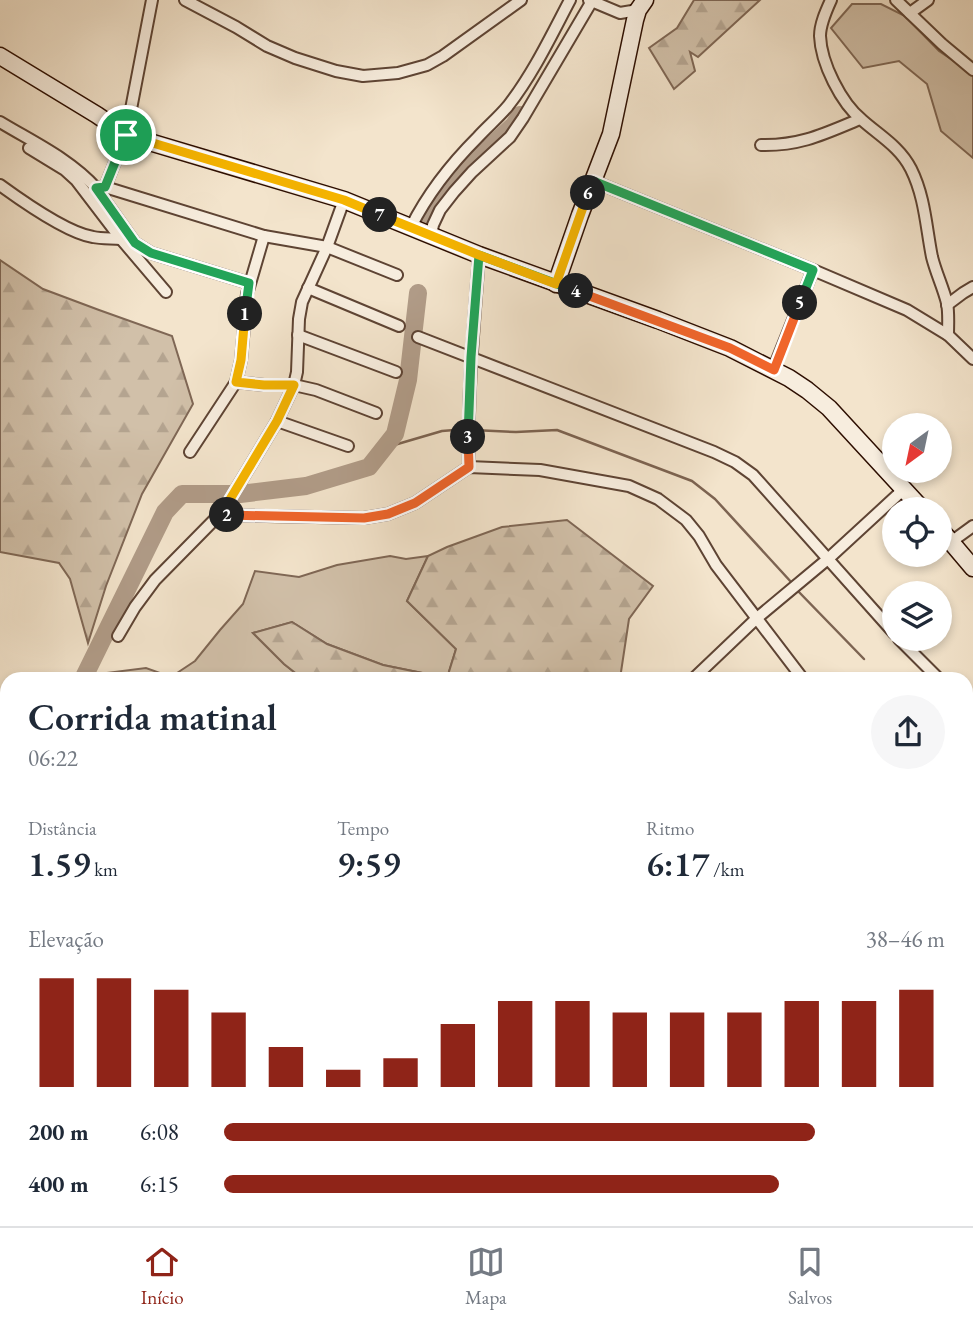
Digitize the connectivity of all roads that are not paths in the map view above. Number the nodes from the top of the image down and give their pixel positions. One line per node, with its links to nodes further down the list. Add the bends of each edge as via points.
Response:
1 (152, 0): 16 (street)
2 (186, 0): 3 (street, via 267,46 363,76 427,65)
3 (521, 0)
4 (570, 0): 22 (street, via 521,88 431,192)
5 (831, 0): 13 (street, via 820,34 824,58 839,93)
6 (896, 0): 10 (street)
7 (928, 0): 10 (street)
8 (591, 1): 9 (street, via 620,13); 23 (street, via 523,118 454,192 440,210)
9 (641, 5): 18 (street, via 611,134)
10 (911, 13): 12 (street)
11 (0, 56): 16 (street)
12 (973, 70)
13 (860, 119): 17 (street, via 799,143); 35 (street, via 900,151 910,167 923,200 932,257)
14 (0, 122): 20 (street, via 57,156)
15 (0, 130): 20 (street)
16 (126, 135): 20 (street); 21 (street)
17 (761, 145)
18 (593, 181): 28 (street); 31 (street)
19 (0, 185): 25 (street, via 77,233)
20 (97, 190): 24 (street); 25 (street); 30 (street, via 141,248)
21 (344, 200): 22 (street); 26 (street)
22 (411, 227): 23 (street)
23 (431, 235): 27 (street)
24 (264, 236): 26 (street); 30 (street)
25 (121, 239): 34 (street)
26 (327, 247): 29 (street); 33 (street)
27 (479, 255): 31 (street); 40 (street)
28 (813, 270): 38 (street, via 907,310); 42 (street)
29 (397, 275)
30 (249, 283): 44 (street)
31 (556, 284): 42 (street, via 730,348)
32 (973, 287): 35 (street)
33 (309, 288): 36 (street); 37 (street, via 302,302)
34 (166, 292)
35 (947, 305): 38 (street)
36 (399, 326)
37 (298, 335): 43 (street); 45 (street)
38 (948, 335): 41 (street)
39 (418, 337): 40 (street)
40 (471, 357): 50 (street); 57 (street, via 735,462 753,475)
41 (973, 359)
42 (774, 370): 51 (street, via 829,408)
43 (396, 372)
44 (236, 382): 45 (street); 49 (street)
45 (294, 385): 46 (street); 47 (street)
46 (376, 413)
47 (277, 421): 48 (street); 53 (street)
48 (348, 446)
49 (190, 452)
50 (469, 467): 53 (street, via 415,503 388,514 364,518); 59 (street, via 540,470 629,486 657,499 686,520)
51 (904, 489): 52 (street); 57 (street)
52 (911, 497)
53 (219, 515): 61 (street, via 155,580)
54 (973, 526): 55 (street)
55 (952, 534)
56 (952, 544): 58 (street)
57 (829, 558): 59 (street); 60 (street)
58 (973, 568)
59 (757, 618): 63 (street); 64 (street)
60 (882, 620)
61 (118, 635)
62 (911, 651): 65 (street)
63 (700, 672)
64 (798, 672)
65 (932, 672)

